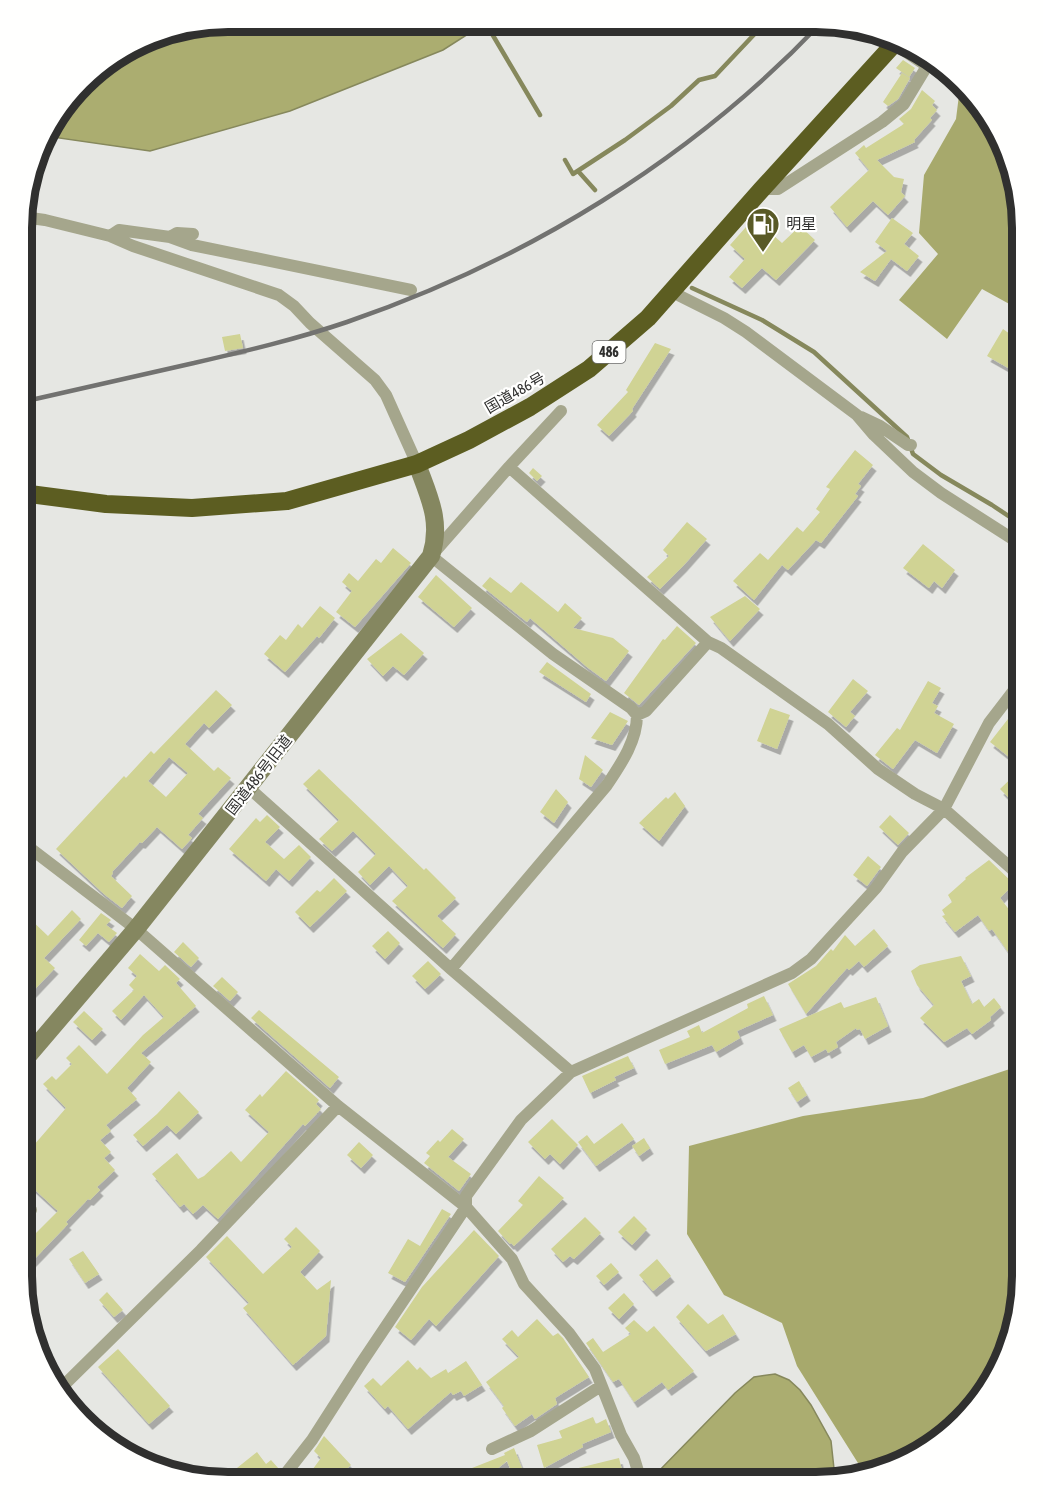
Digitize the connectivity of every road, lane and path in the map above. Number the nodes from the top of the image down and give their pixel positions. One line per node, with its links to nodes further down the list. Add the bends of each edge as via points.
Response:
1 (892, 47): 3 (highway, 国道486号 / 486)
2 (927, 66): 3 (street, via 904,104 882,122 778,189)
3 (762, 189): 9 (highway, 国道486号 / 486)
4 (32, 218): 6 (street)
5 (193, 234): 7 (street, via 177,233)
6 (110, 236): 7 (street, via 119,230); 13 (street, via 251,284 294,306 375,380 390,403)
7 (171, 237): 8 (street, via 192,245)
8 (411, 290)
9 (673, 290): 11 (street, via 747,332); 13 (highway, 国道486号 / 486, via 648,318 589,369 510,418)
10 (561, 411): 14 (street)
11 (857, 415): 12 (street); 16 (street, via 913,472)
12 (909, 445)
13 (417, 464): 15 (highway, 国道486号 / 486, via 275,502 192,508 106,504); 17 (street, 国道486号旧道, via 435,515 436,539)
14 (509, 467): 17 (street); 18 (street)
15 (32, 494)
16 (1012, 538)
17 (431, 556): 20 (street, via 553,654); 21 (street, 国道486号旧道)
18 (708, 642): 20 (street, via 646,711); 22 (street, via 828,724 878,769)
19 (1012, 694): 22 (street, via 989,723)
20 (637, 715): 26 (street, via 634,738 607,785)
21 (249, 788): 25 (street, 国道486号旧道); 26 (street)
22 (944, 809): 24 (street); 28 (street, via 811,959 792,973)
23 (32, 850): 25 (street)
24 (1011, 868)
25 (136, 929): 27 (street, 国道486号旧道); 29 (street)
26 (451, 969): 28 (street)
27 (32, 1051)
28 (571, 1072): 30 (street, via 521,1120 466,1196)
29 (338, 1106): 30 (street); 31 (street, via 201,1250)
30 (466, 1207): 32 (street, via 513,1259 524,1284 569,1333 595,1370); 34 (street)
31 (65, 1384)
32 (601, 1386): 33 (street, via 531,1431); 35 (street)
33 (492, 1449)
34 (287, 1472)
35 (638, 1472)

